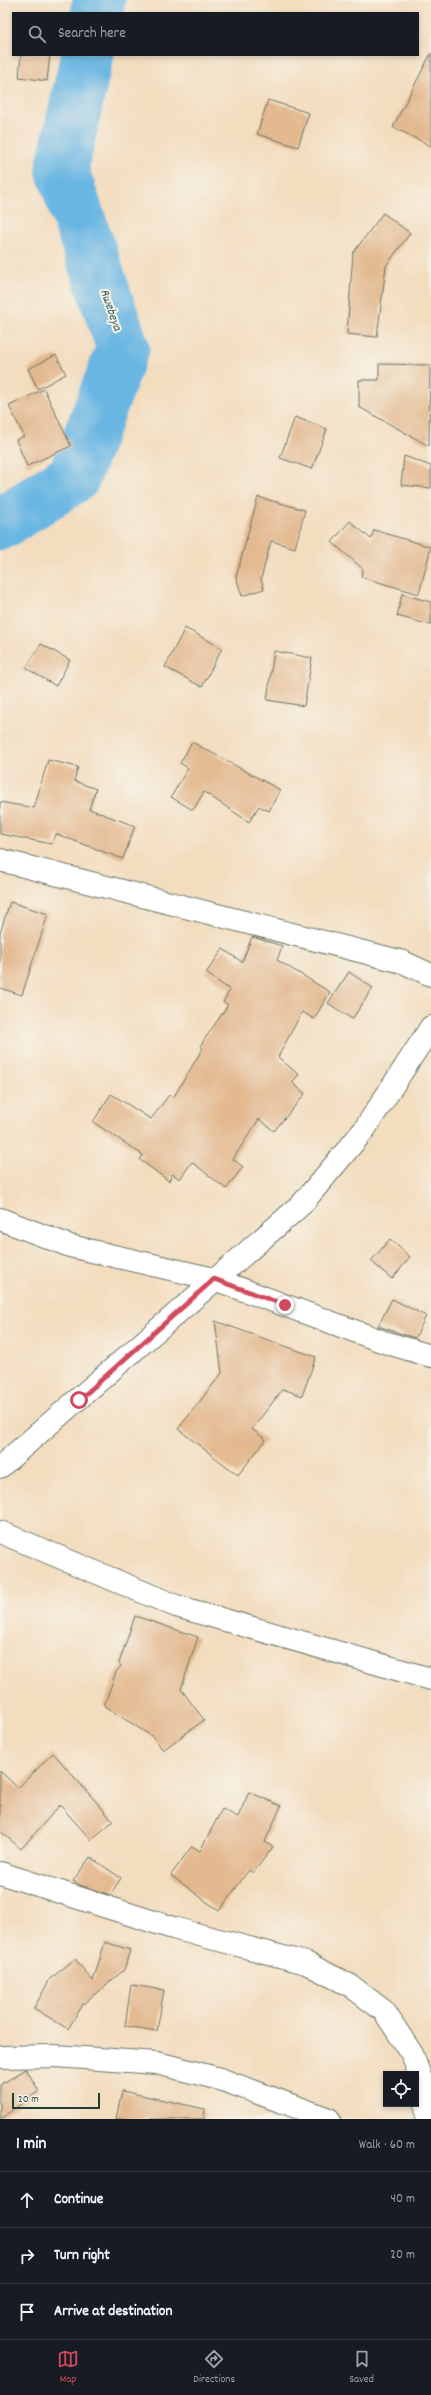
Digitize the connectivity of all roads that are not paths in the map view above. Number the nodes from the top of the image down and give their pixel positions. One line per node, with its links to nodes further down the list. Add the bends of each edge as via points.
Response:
1 (0, 860): 2 (street, via 403,962)
2 (431, 975)
3 (431, 1027): 5 (street, via 364,1130 300,1205)
4 (0, 1219): 5 (street, via 70,1246)
5 (214, 1279): 6 (street, via 384,1342); 7 (street)
6 (431, 1356)
7 (0, 1467)
8 (0, 1532): 9 (street, via 176,1606)
9 (431, 1679)
10 (0, 1874): 13 (street, via 180,1930 306,1963 352,1986 384,2011 412,2054 425,2090)
11 (0, 2057): 12 (street, via 55,2056 157,2063 220,2079)
12 (329, 2119)
13 (427, 2119)

